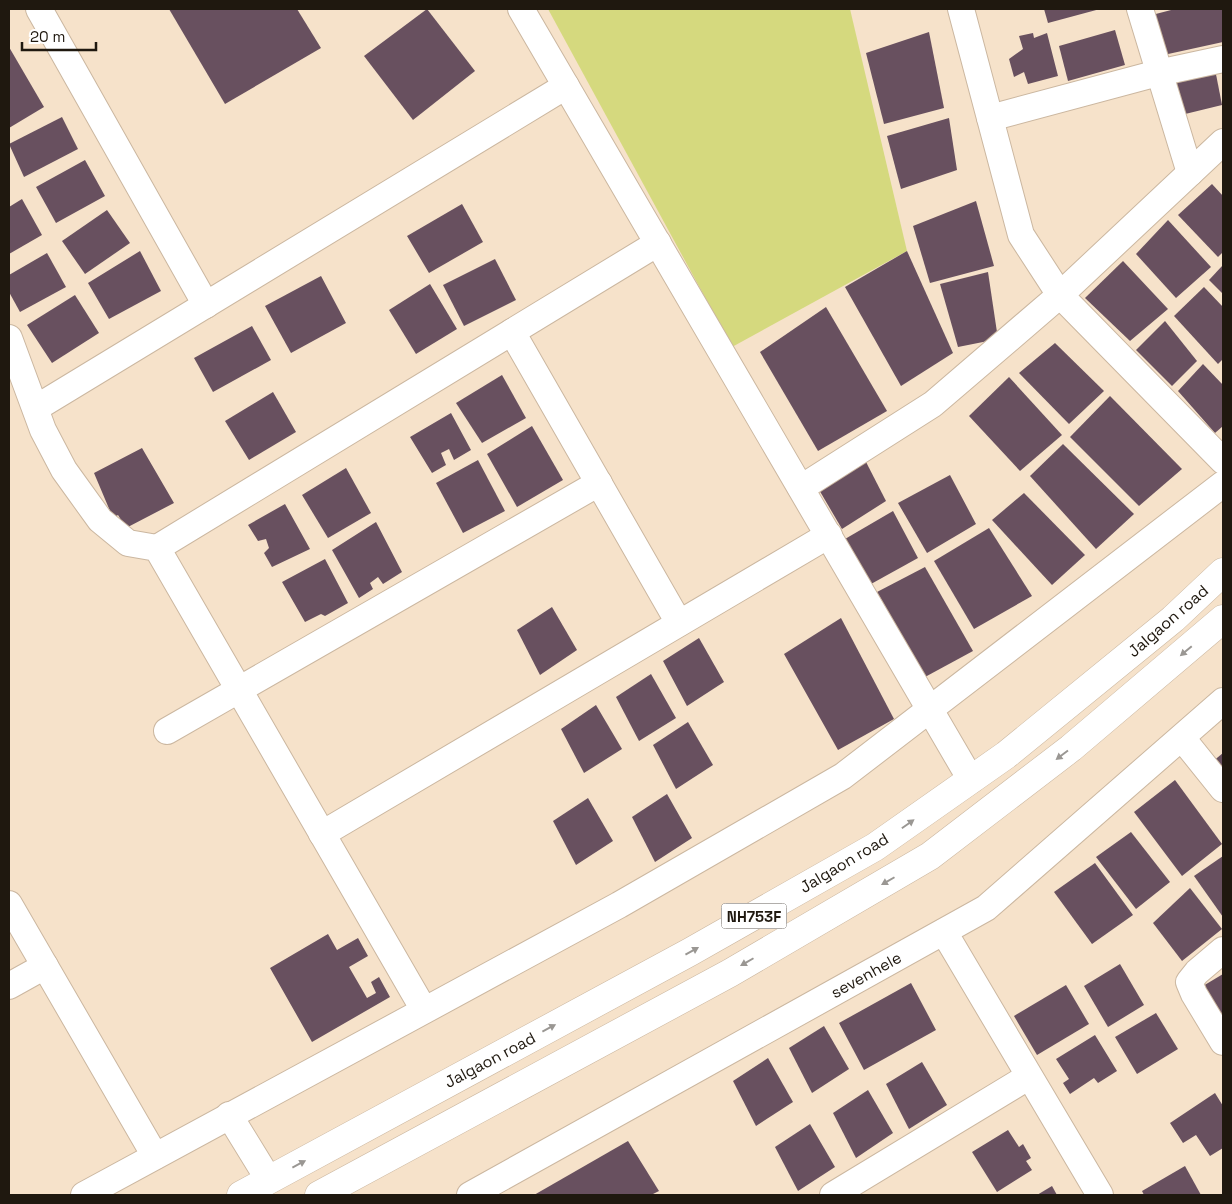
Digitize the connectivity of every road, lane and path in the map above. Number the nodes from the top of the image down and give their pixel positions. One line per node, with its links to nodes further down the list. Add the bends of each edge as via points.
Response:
1 (39, 9): 13 (street)
2 (521, 9): 7 (street)
3 (961, 9): 8 (street)
4 (1140, 9): 6 (street)
5 (1223, 59): 6 (street)
6 (1158, 73): 8 (street); 10 (street)
7 (566, 86): 11 (street); 13 (street)
8 (990, 118): 12 (street, via 1021,235)
9 (1223, 142): 10 (street)
10 (1190, 173): 12 (street)
11 (658, 243): 14 (street); 20 (street)
12 (1060, 295): 17 (street); 20 (street, via 933,404)
13 (206, 305): 16 (street)
14 (512, 332): 18 (street); 22 (street)
15 (9, 338): 16 (street)
16 (36, 408): 22 (street, via 43,430 64,470 100,520 128,543)
17 (1223, 461)
18 (599, 484): 25 (street); 26 (street)
19 (1223, 484): 28 (street)
20 (801, 488): 21 (street)
21 (829, 535): 25 (street); 28 (street)
22 (157, 548): 26 (street)
23 (1223, 572): 31 (highway, Jalgaon road / NH753F, via 1158,631)
24 (1223, 619): 47 (highway, Jalgaon road / NH753F, one-way to 47, via 1071,748 930,856 730,973)
25 (680, 623): 33 (street)
26 (238, 689): 29 (street); 33 (street)
27 (1223, 701): 30 (street, sevenhele)
28 (931, 709): 31 (street); 39 (street, via 843,776 619,905)
29 (167, 731)
30 (1182, 738): 32 (street); 35 (street, sevenhele, via 986,908)
31 (971, 780): 44 (highway, Jalgaon road / NH753F, one-way to 31, via 875,848)
32 (1223, 789)
33 (322, 834): 39 (street)
34 (9, 904): 37 (street)
35 (944, 932): 41 (street); 48 (street, sevenhele)
36 (1223, 950): 40 (street, via 1189,982)
37 (45, 966): 38 (street); 43 (street)
38 (9, 986)
39 (424, 1010): 42 (street)
40 (1223, 1042)
41 (1028, 1077): 49 (street); 50 (street)
42 (229, 1115): 43 (street); 44 (street)
43 (155, 1156): 45 (street)
44 (269, 1180): 46 (highway, Jalgaon road / NH753F)
45 (84, 1195)
46 (240, 1195)
47 (319, 1195)
48 (470, 1195)
49 (833, 1195)
50 (1100, 1195)

